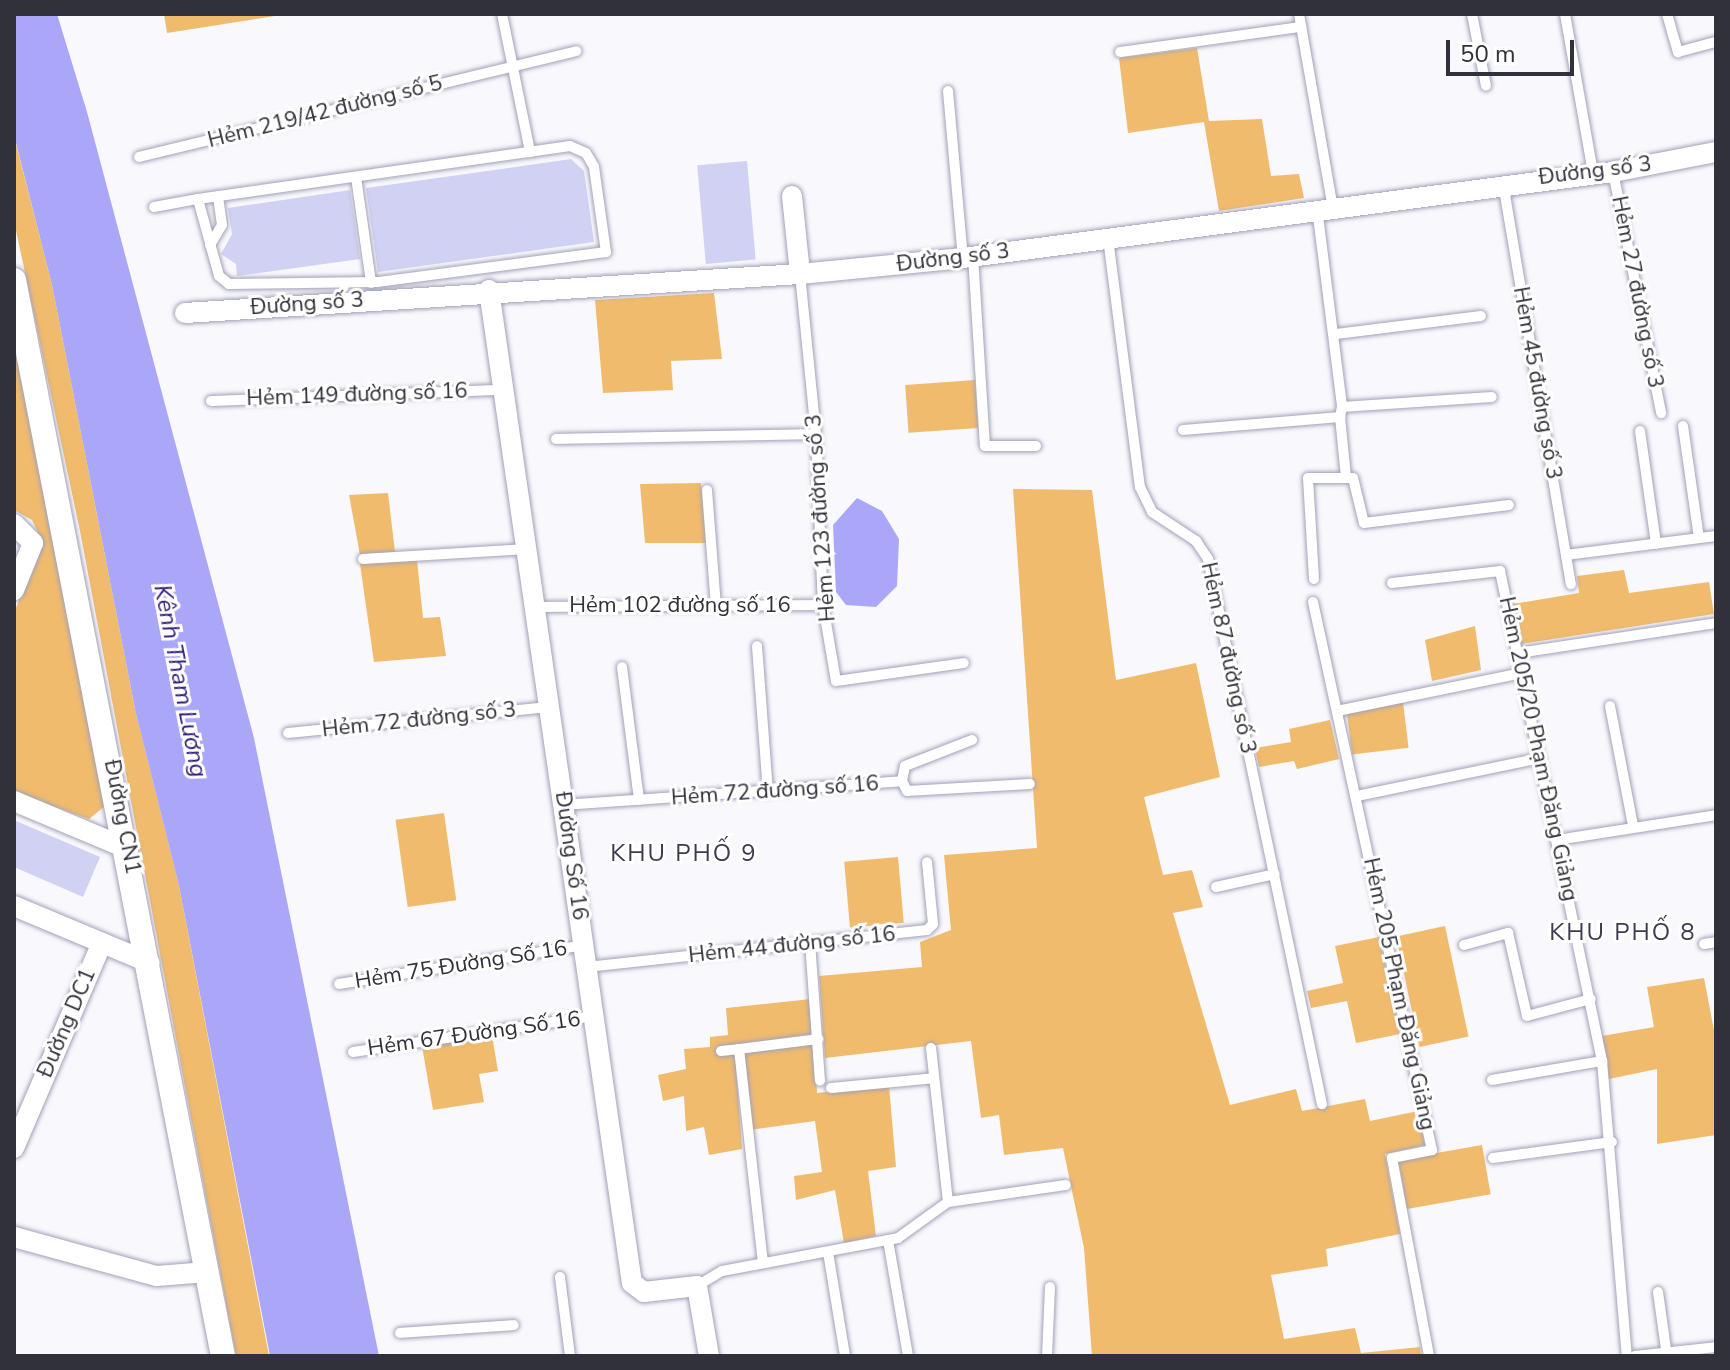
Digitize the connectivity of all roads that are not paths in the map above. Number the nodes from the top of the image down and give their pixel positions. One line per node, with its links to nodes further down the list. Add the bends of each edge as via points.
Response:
1 (502, 14): 10 (lane)
2 (1299, 14): 6 (lane)
3 (1472, 14): 11 (lane)
4 (1565, 14): 16 (lane, Hẻm 27 đường số 3)
5 (1667, 14): 7 (lane, via 1678,52)
6 (1301, 27): 9 (lane); 22 (lane)
7 (1716, 42)
8 (576, 51): 10 (lane, Hẻm 219/42 đường số 5)
9 (1120, 52)
10 (512, 68): 13 (lane); 15 (lane, Hẻm 219/42 đường số 5)
11 (1486, 86)
12 (948, 91): 26 (lane)
13 (530, 152): 17 (lane); 29 (lane, via 570,146 589,157 606,252)
14 (1716, 152): 16 (street, Đường số 3)
15 (139, 157)
16 (1603, 173): 18 (street, Đường số 3); 38 (lane, Hẻm 27 đường số 3)
17 (356, 177): 19 (lane); 29 (lane)
18 (1503, 181): 22 (street, Đường số 3); 53 (lane, Hẻm 45 đường số 3)
19 (218, 196): 21 (lane); 25 (lane, via 222,225)
20 (792, 196): 27 (street)
21 (198, 199): 23 (lane); 25 (lane)
22 (1324, 205): 24 (street, Đường số 3); 33 (lane)
23 (154, 207)
24 (1108, 238): 26 (street, Đường số 3); 87 (lane, Hẻm 87 đường số 3, via 1142,494 1152,512 1196,541 1208,559)
25 (210, 245): 29 (lane, via 225,283)
26 (968, 257): 27 (street, Đường số 3); 44 (lane, via 985,446)
27 (800, 274): 30 (street, Đường số 3); 42 (lane, Hẻm 123 đường số 3)
28 (14, 280): 85 (street, Đường CN1)
29 (371, 283)
30 (489, 290): 31 (street, Đường số 3); 34 (street, Đường Số 16)
31 (185, 313)
32 (1481, 316): 33 (lane)
33 (1336, 334): 37 (lane)
34 (504, 390): 36 (lane, Hẻm 149 đường số 16); 52 (street, Đường Số 16)
35 (1492, 397): 37 (lane)
36 (211, 401)
37 (1341, 412): 40 (lane); 45 (lane)
38 (1661, 413)
39 (1683, 426): 50 (lane)
40 (1183, 430)
41 (1640, 431): 51 (lane)
42 (816, 434): 43 (lane); 60 (lane, Hẻm 123 đường số 3)
43 (556, 439)
44 (1036, 446)
45 (1346, 477): 47 (lane, via 1353,478 1364,523); 55 (lane, via 1308,478)
46 (707, 490): 61 (lane)
47 (1509, 505)
48 (14, 524): 58 (street, via 33,543)
49 (1716, 536): 50 (lane)
50 (1699, 538): 51 (lane)
51 (1656, 544): 53 (lane)
52 (527, 549): 54 (lane); 62 (street, Đường Số 16)
53 (1566, 555): 57 (lane, Hẻm 45 đường số 3)
54 (363, 559)
55 (1314, 579)
56 (1392, 583): 65 (lane, Hẻm 205/20 Phạm Đăng Giảng, via 1500,571)
57 (1571, 584)
58 (14, 590)
59 (1313, 602): 71 (lane, Hẻm 205 Phạm Đăng Giảng)
60 (823, 605): 61 (lane, Hẻm 102 đường số 16); 66 (lane, Hẻm 123 đường số 3, via 836,681)
61 (716, 606): 62 (lane, Hẻm 102 đường số 16)
62 (536, 607): 70 (street, Đường Số 16)
63 (1716, 623): 65 (lane)
64 (757, 646): 77 (lane)
65 (1518, 653): 68 (lane, Hẻm 205/20 Phạm Đăng Giảng)
66 (964, 663)
67 (622, 667): 79 (lane)
68 (1522, 673): 71 (lane); 74 (lane, Hẻm 205/20 Phạm Đăng Giảng)
69 (1610, 706): 83 (lane)
70 (549, 707): 72 (lane, Hẻm 72 đường số 3); 81 (street, Đường Số 16)
71 (1337, 711): 78 (lane, Hẻm 205 Phạm Đăng Giảng)
72 (288, 733)
73 (972, 740): 75 (lane, via 905,766)
74 (1540, 758): 78 (lane); 84 (lane, Hẻm 205/20 Phạm Đăng Giảng)
75 (902, 781): 76 (lane, Hẻm 72 đường số 16, via 907,791); 77 (lane, Hẻm 72 đường số 16)
76 (1030, 784)
77 (768, 793): 79 (lane, Hẻm 72 đường số 16)
78 (1357, 796): 136 (lane, Hẻm 205 Phạm Đăng Giảng, via 1432,1150 1392,1158)
79 (639, 800): 81 (lane, Hẻm 72 đường số 16)
80 (14, 801): 85 (street)
81 (563, 805): 94 (street, Đường Số 16)
82 (1716, 815): 83 (lane)
83 (1633, 826): 84 (lane)
84 (1557, 840): 99 (lane, Hẻm 205/20 Phạm Đăng Giảng)
85 (128, 849): 96 (street, Đường CN1)
86 (927, 862): 90 (lane, Hẻm 44 đường số 16, via 931,928)
87 (1275, 874): 88 (lane); 111 (lane, Hẻm 87 đường số 3)
88 (1216, 887)
89 (14, 906): 92 (street)
90 (810, 942): 97 (lane, Hẻm 44 đường số 16); 101 (lane)
91 (1716, 942): 93 (lane)
92 (102, 943): 96 (street); 113 (street, Đường DC1)
93 (1704, 944)
94 (584, 945): 97 (street, Đường Số 16); 98 (lane, Hẻm 75 Đường Số 16)
95 (1464, 945): 99 (lane, via 1508,933 1527,1016)
96 (150, 963): 121 (street, Đường CN1)
97 (587, 967): 100 (street, Đường Số 16)
98 (339, 984)
99 (1591, 999): 106 (lane, Hẻm 205/20 Phạm Đăng Giảng)
100 (595, 1016): 105 (lane, Hẻm 67 Đường Số 16); 123 (street, Đường Số 16, via 632,1283 644,1292)
101 (818, 1039): 103 (lane); 109 (lane)
102 (931, 1048): 107 (lane)
103 (739, 1049): 104 (lane); 120 (lane)
104 (721, 1051)
105 (353, 1052)
106 (1602, 1061): 108 (lane); 112 (lane, Hẻm 205/20 Phạm Đăng Giảng)
107 (934, 1078): 110 (lane); 116 (lane)
108 (1492, 1080)
109 (820, 1081)
110 (831, 1088)
111 (1322, 1104)
112 (1612, 1142): 114 (lane); 137 (lane, Hẻm 205/20 Phạm Đăng Giảng)
113 (14, 1148)
114 (1493, 1158)
115 (1066, 1185): 116 (lane)
116 (948, 1202): 118 (lane, via 919,1226)
117 (14, 1237): 121 (street, via 157,1276)
118 (888, 1240): 119 (lane); 134 (lane)
119 (828, 1252): 120 (lane); 133 (lane)
120 (763, 1263): 123 (lane, via 722,1271)
121 (207, 1272): 130 (street, Đường CN1)
122 (560, 1277): 131 (lane)
123 (697, 1286): 132 (street)
124 (1050, 1287): 135 (lane)
125 (1658, 1292): 129 (lane)
126 (514, 1325): 127 (lane)
127 (400, 1333)
128 (1716, 1347): 129 (lane)
129 (1666, 1349): 138 (lane)
130 (223, 1356)
131 (570, 1356)
132 (709, 1356)
133 (845, 1356)
134 (908, 1356)
135 (1047, 1356)
136 (1429, 1356)
137 (1627, 1356)
138 (1635, 1356)

